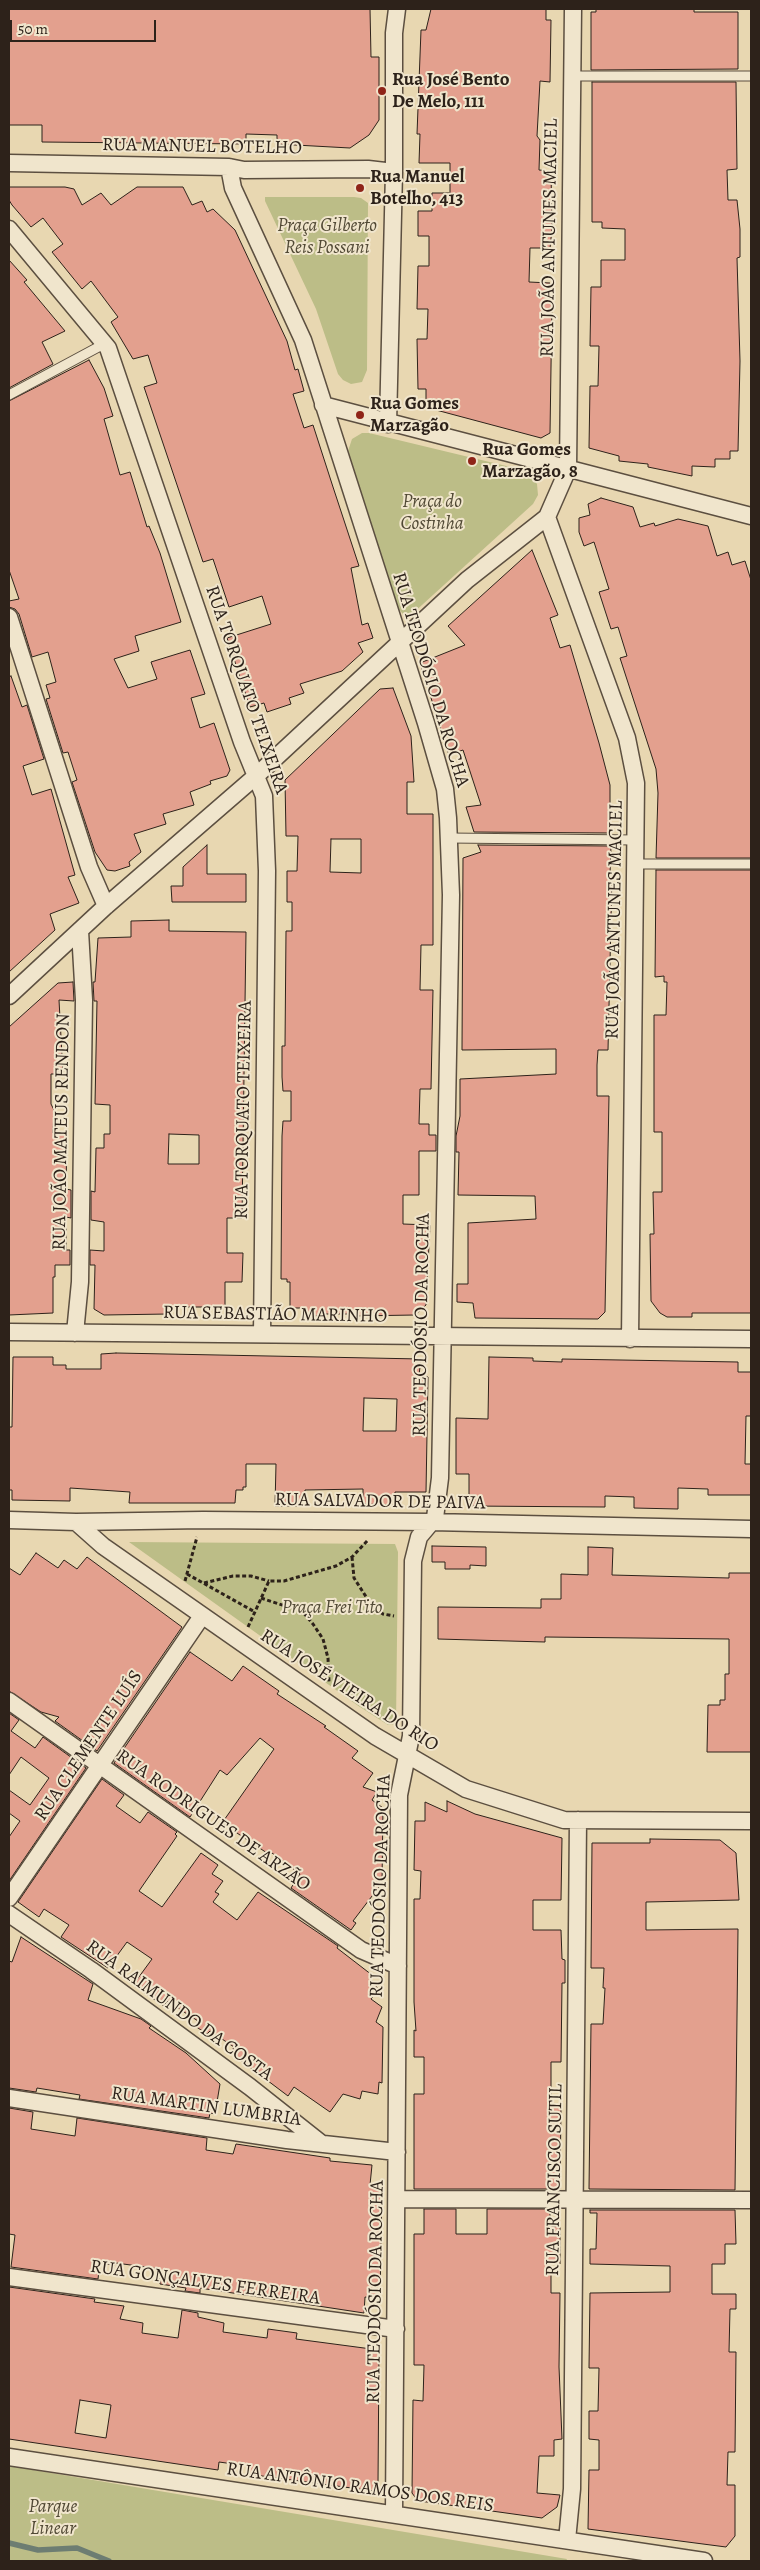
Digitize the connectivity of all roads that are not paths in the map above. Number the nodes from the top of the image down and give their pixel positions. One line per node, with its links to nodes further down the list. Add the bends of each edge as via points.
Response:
1 (397, 9): 7 (street, via 394,33)
2 (573, 9): 3 (street, RUA JOÃO ANTUNES MACIEL)
3 (572, 76): 4 (lane); 13 (street, RUA JOÃO ANTUNES MACIEL)
4 (751, 76)
5 (9, 163): 6 (street, RUA MANUEL BOTELHO)
6 (229, 167): 7 (street, RUA MANUEL BOTELHO, via 244,170 368,169); 11 (street, RUA TEODÓSIO DA ROCHA, via 233,188 303,340)
7 (394, 172): 12 (street)
8 (9, 229): 9 (street, RUA TORQUATO TEIXEIRA)
9 (104, 344): 10 (lane); 18 (street, RUA TORQUATO TEIXEIRA, via 117,370)
10 (9, 395)
11 (323, 405): 12 (street); 17 (street, RUA TEODÓSIO DA ROCHA)
12 (388, 424): 13 (street)
13 (568, 469): 14 (street); 15 (street)
14 (751, 516)
15 (546, 517): 17 (street, via 467,580); 20 (street, RUA JOÃO ANTUNES MACIEL, via 627,738 636,783)
16 (9, 617): 23 (street, via 89,867)
17 (400, 644): 18 (street); 19 (street, RUA TEODÓSIO DA ROCHA, via 444,789)
18 (256, 776): 23 (street); 28 (street, RUA TORQUATO TEIXEIRA, via 264,796 267,871)
19 (449, 838): 20 (lane); 29 (street, RUA TEODÓSIO DA ROCHA, via 451,895)
20 (636, 840): 21 (street, RUA JOÃO ANTUNES MACIEL)
21 (636, 864): 22 (lane); 30 (street, RUA JOÃO ANTUNES MACIEL)
22 (751, 864)
23 (106, 906): 24 (street)
24 (80, 931): 25 (street); 27 (street, RUA JOÃO MATEUS RENDON, via 84,1000 80,1282)
25 (9, 996)
26 (9, 1332): 27 (street, RUA SEBASTIÃO MARINHO)
27 (75, 1333): 28 (street, RUA SEBASTIÃO MARINHO)
28 (262, 1334): 29 (street, RUA SEBASTIÃO MARINHO)
29 (442, 1336): 30 (street, RUA SEBASTIÃO MARINHO); 34 (street, RUA TEODÓSIO DA ROCHA, via 440,1478 435,1518)
30 (630, 1339): 31 (street, RUA SEBASTIÃO MARINHO)
31 (751, 1339)
32 (9, 1520): 33 (street, RUA SALVADOR DE PAIVA)
33 (76, 1522): 34 (street, RUA SALVADOR DE PAIVA); 36 (street, RUA JOSÉ VIEIRA DO RIO, via 103,1546)
34 (431, 1522): 35 (street, RUA SALVADOR DE PAIVA); 38 (street, RUA TEODÓSIO DA ROCHA, via 418,1537 412,1561 412,1726)
35 (751, 1529)
36 (202, 1616): 38 (street, RUA JOSÉ VIEIRA DO RIO); 39 (street, RUA CLEMENTE LUÍS)
37 (9, 1700): 39 (street, RUA RODRIGUES DE ARZÃO)
38 (407, 1755): 40 (street, RUA JOSÉ VIEIRA DO RIO, via 466,1789 564,1820); 44 (street, RUA TEODÓSIO DA ROCHA, via 400,1795)
39 (100, 1766): 42 (street, RUA CLEMENTE LUÍS); 44 (street, RUA RODRIGUES DE ARZÃO, via 361,1950)
40 (578, 1820): 41 (street, RUA JOSÉ VIEIRA DO RIO); 49 (street, RUA FRANCISCO SUTIL)
41 (751, 1821)
42 (9, 1898)
43 (9, 1914): 46 (street, RUA RAIMUNDO DA COSTA, via 91,1970)
44 (398, 1966): 47 (street, RUA TEODÓSIO DA ROCHA)
45 (9, 2098): 46 (street, RUA MARTIN LUMBRIA)
46 (322, 2144): 47 (street, RUA MARTIN LUMBRIA)
47 (397, 2152): 48 (street, RUA TEODÓSIO DA ROCHA)
48 (398, 2199): 49 (street); 52 (street, RUA TEODÓSIO DA ROCHA)
49 (574, 2199): 50 (street); 55 (street, RUA FRANCISCO SUTIL, via 572,2489)
50 (751, 2200)
51 (9, 2277): 52 (street, RUA GONÇALVES FERREIRA)
52 (396, 2329): 54 (street, RUA TEODÓSIO DA ROCHA)
53 (9, 2457): 54 (street, RUA ANTÔNIO RAMOS DOS REIS)
54 (394, 2513): 55 (street, RUA ANTÔNIO RAMOS DOS REIS)
55 (566, 2540): 56 (street, RUA ANTÔNIO RAMOS DOS REIS)
56 (704, 2561)

